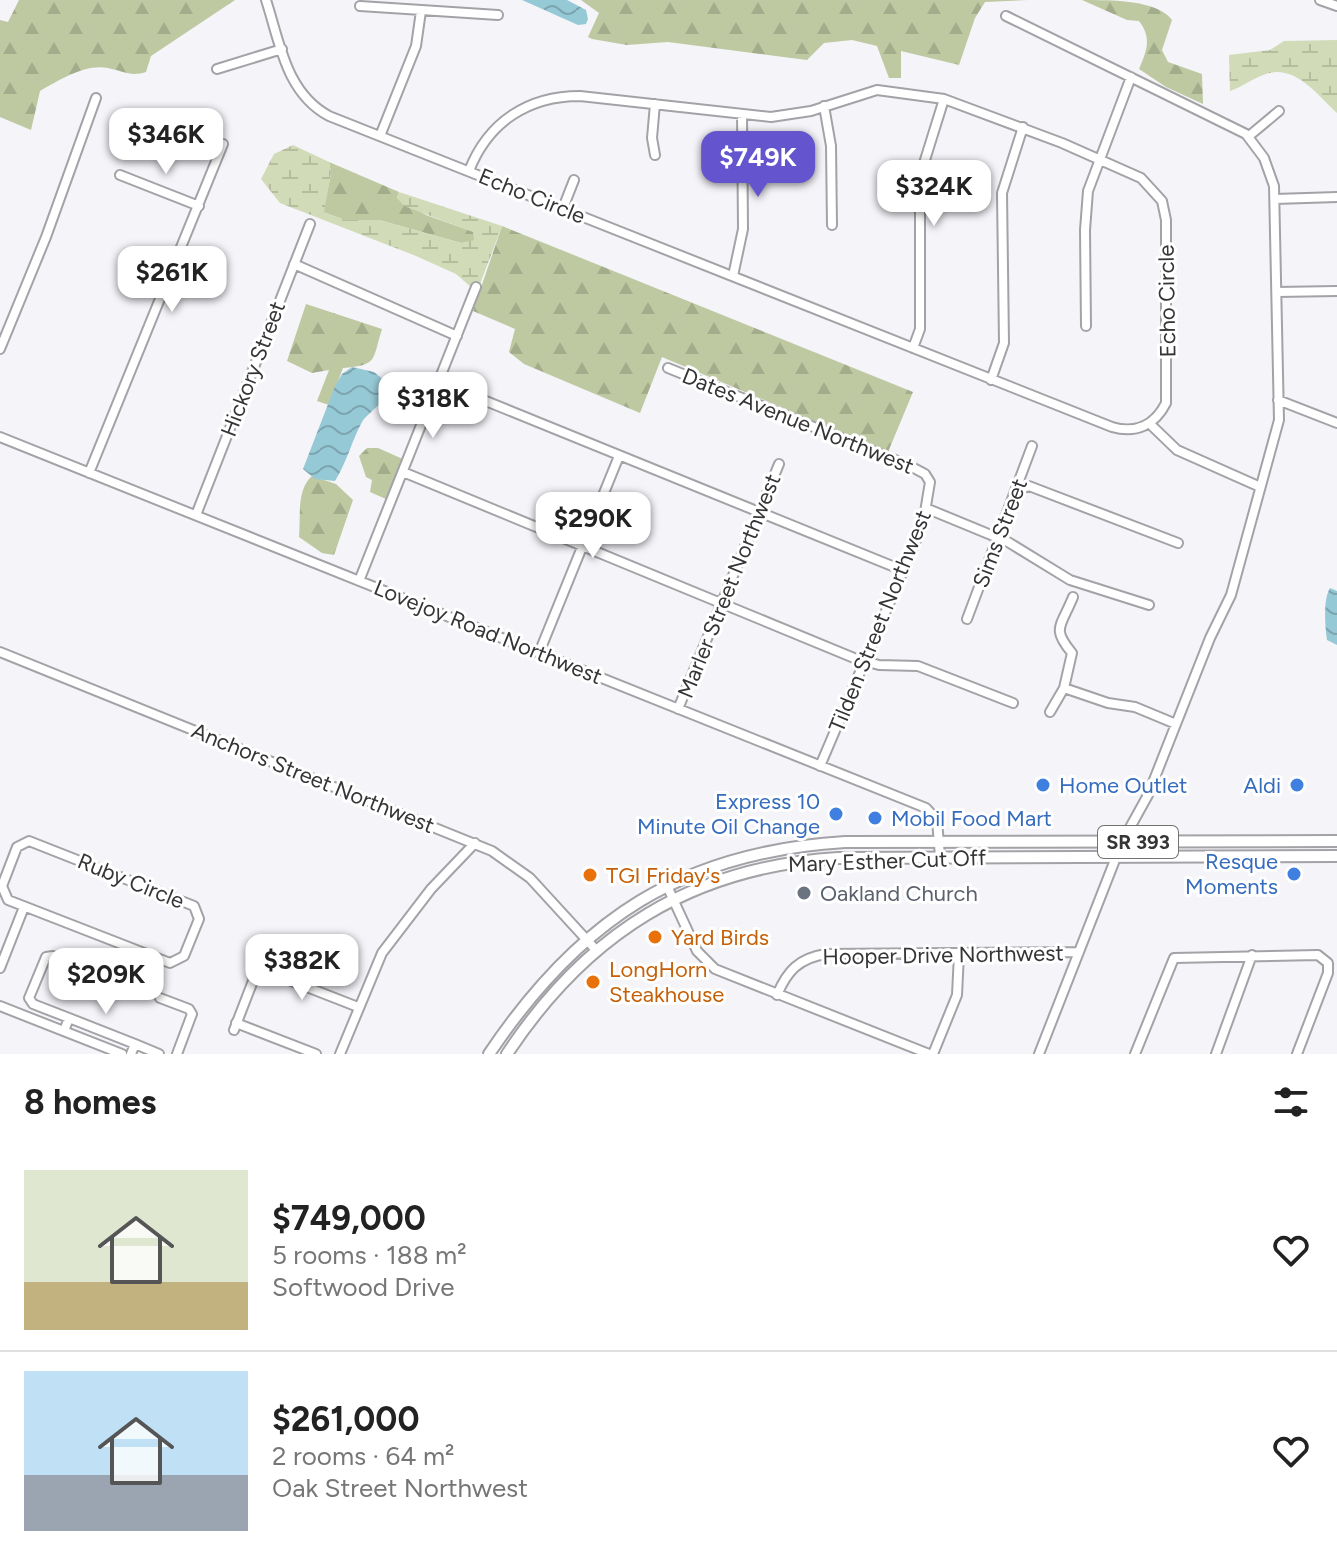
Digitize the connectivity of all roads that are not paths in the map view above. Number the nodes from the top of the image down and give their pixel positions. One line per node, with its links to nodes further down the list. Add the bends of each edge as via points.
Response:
1 (266, 0): 8 (street, Echo Circle)
2 (1320, 0): 4 (street)
3 (360, 6): 5 (street)
4 (1337, 6)
5 (421, 11): 6 (street); 18 (street, via 416,46)
6 (498, 15)
7 (1006, 16): 10 (street)
8 (282, 49): 9 (street); 18 (street, Echo Circle, via 293,82 307,101 329,116)
9 (217, 69)
10 (1131, 77): 19 (street); 22 (street)
11 (96, 98): 40 (street)
12 (944, 99): 14 (street, Echo Circle, via 882,89); 17 (street, Echo Circle); 39 (street, via 920,176 920,329)
13 (655, 104): 16 (street, Echo Circle); 21 (street); 23 (street, Echo Circle, via 580,96 542,100 498,125)
14 (824, 106): 16 (street, Echo Circle, via 784,116); 31 (street, via 831,146)
15 (1279, 111): 19 (street)
16 (742, 114): 33 (street, via 743,229)
17 (1023, 127): 22 (street, Echo Circle); 42 (street, via 1002,193 1004,343)
18 (380, 136): 23 (street, Echo Circle)
19 (1249, 136): 27 (street, via 1269,168)
20 (223, 144): 28 (street)
21 (655, 155)
22 (1100, 159): 37 (street, via 1086,206); 46 (street, Echo Circle, via 1148,183 1165,209 1168,392)
23 (469, 171): 29 (street, Echo Circle)
24 (120, 175): 28 (street)
25 (574, 180): 29 (street)
26 (1337, 197): 27 (street)
27 (1275, 199): 36 (street)
28 (199, 206): 52 (street)
29 (563, 208): 33 (street, Echo Circle)
30 (310, 224): 32 (street, Hickory Street)
31 (832, 225)
32 (294, 264): 38 (street); 58 (street, Hickory Street)
33 (733, 276): 39 (street, Echo Circle)
34 (476, 287): 38 (street)
35 (1337, 291): 36 (street)
36 (1277, 292): 44 (street)
37 (1086, 326)
38 (457, 336): 43 (street)
39 (913, 348): 42 (street, Echo Circle)
40 (0, 349)
41 (668, 368): 53 (street, Dates Avenue Northwest)
42 (991, 380): 46 (street, Echo Circle, via 1119,429)
43 (439, 382): 49 (street); 51 (street)
44 (1278, 400): 45 (street); 54 (street, via 1275,440)
45 (1337, 423)
46 (1150, 424): 54 (street, via 1177,450)
47 (0, 437): 52 (street, Lovejoy Road Northwest)
48 (1032, 446): 55 (street, Sims Street)
49 (619, 456): 57 (street); 61 (street)
50 (779, 464): 57 (street, Marler Street Northwest)
51 (403, 472): 61 (street); 63 (street)
52 (89, 473): 58 (street, Lovejoy Road Northwest)
53 (926, 476): 56 (street, Tilden Street Northwest, via 931,487)
54 (1258, 486): 75 (street, via 1231,595)
55 (1017, 490): 59 (street, Sims Street); 60 (street, via 1029,486)
56 (928, 509): 59 (street); 62 (street, Tilden Street Northwest)
57 (760, 513): 62 (street); 65 (street, Marler Street Northwest)
58 (196, 515): 63 (street, Lovejoy Road Northwest)
59 (997, 536): 66 (street, via 1070,580); 67 (street, Sims Street)
60 (1178, 543)
61 (582, 545): 65 (street); 69 (street)
62 (902, 570): 70 (street, Tilden Street Northwest)
63 (359, 581): 69 (street, Lovejoy Road Northwest)
64 (1073, 597): 71 (street, via 1059,634 1072,653)
65 (723, 604): 70 (street); 73 (street, Marler Street Northwest)
66 (1149, 605)
67 (967, 619)
68 (0, 652): 81 (street, Anchors Street Northwest)
69 (539, 653): 73 (street, Lovejoy Road Northwest)
70 (864, 661): 72 (street, via 918,666); 76 (street, Tilden Street Northwest)
71 (1064, 688): 74 (street); 75 (street)
72 (1013, 703)
73 (678, 709): 76 (street, Lovejoy Road Northwest)
74 (1050, 712)
75 (1176, 724): 80 (street, via 1148,795)
76 (820, 766): 79 (street, Lovejoy Road Northwest, via 926,808 937,820)
77 (1296, 841): 78 (main road, Mary Esther Cut Off / SR 393); 80 (main road, Mary Esther Cut Off / SR 393); 84 (main road)
78 (1337, 841)
79 (940, 842): 80 (main road, Mary Esther Cut Off / SR 393); 82 (main road, Mary Esther Cut Off / SR 393, via 845,842); 86 (street, Lovejoy Road Northwest)
80 (1122, 842): 83 (street)
81 (475, 843): 91 (street, Anchors Street Northwest, via 520,869); 101 (street, via 414,909 373,970)
82 (774, 850): 87 (main road); 88 (main road, Mary Esther Cut Off / SR 393)
83 (1117, 856): 84 (main road, Mary Esther Cut Off / SR 393); 86 (main road, Mary Esther Cut Off / SR 393); 93 (street)
84 (1296, 856): 85 (main road, Mary Esther Cut Off / SR 393)
85 (1337, 856)
86 (940, 857): 87 (main road, Mary Esther Cut Off / SR 393)
87 (777, 864): 89 (main road, Mary Esther Cut Off / SR 393)
88 (667, 886): 89 (street); 91 (main road, Mary Esther Cut Off / SR 393)
89 (673, 899): 92 (main road, Mary Esther Cut Off / SR 393); 98 (street, via 708,964)
90 (24, 907): 90 (street, Ruby Circle, via 8,900 2,889 17,847 29,841 191,904 199,919 184,956 170,963); 97 (street)
91 (587, 939): 92 (street, Anchors Street Northwest); 111 (main road, Mary Esther Cut Off / SR 393, via 531,995)
92 (596, 950): 112 (main road, Mary Esther Cut Off / SR 393, via 546,999)
93 (1079, 952): 94 (street, Hooper Drive Northwest); 114 (street)
94 (959, 954): 98 (street, Hooper Drive Northwest, via 815,956 794,967); 113 (street, via 957,995)
95 (1252, 955): 115 (street, via 1174,958); 116 (street); 117 (street, via 1318,955 1328,963)
96 (79, 966): 102 (street, via 46,957 29,998)
97 (0, 968)
98 (777, 995): 113 (street)
99 (160, 998): 108 (street, via 192,1014)
100 (0, 1006): 103 (street)
101 (358, 1007): 109 (street, via 258,968 235,1026); 110 (street)
102 (69, 1018): 103 (street); 104 (street)
103 (64, 1031): 105 (street)
104 (135, 1044): 106 (street); 107 (street)
105 (122, 1054)
106 (131, 1054)
107 (159, 1054)
108 (177, 1054)
109 (316, 1054)
110 (340, 1054)
111 (489, 1054)
112 (507, 1054)
113 (931, 1054)
114 (1039, 1054)
115 (1135, 1054)
116 (1216, 1054)
117 (1297, 1054)

